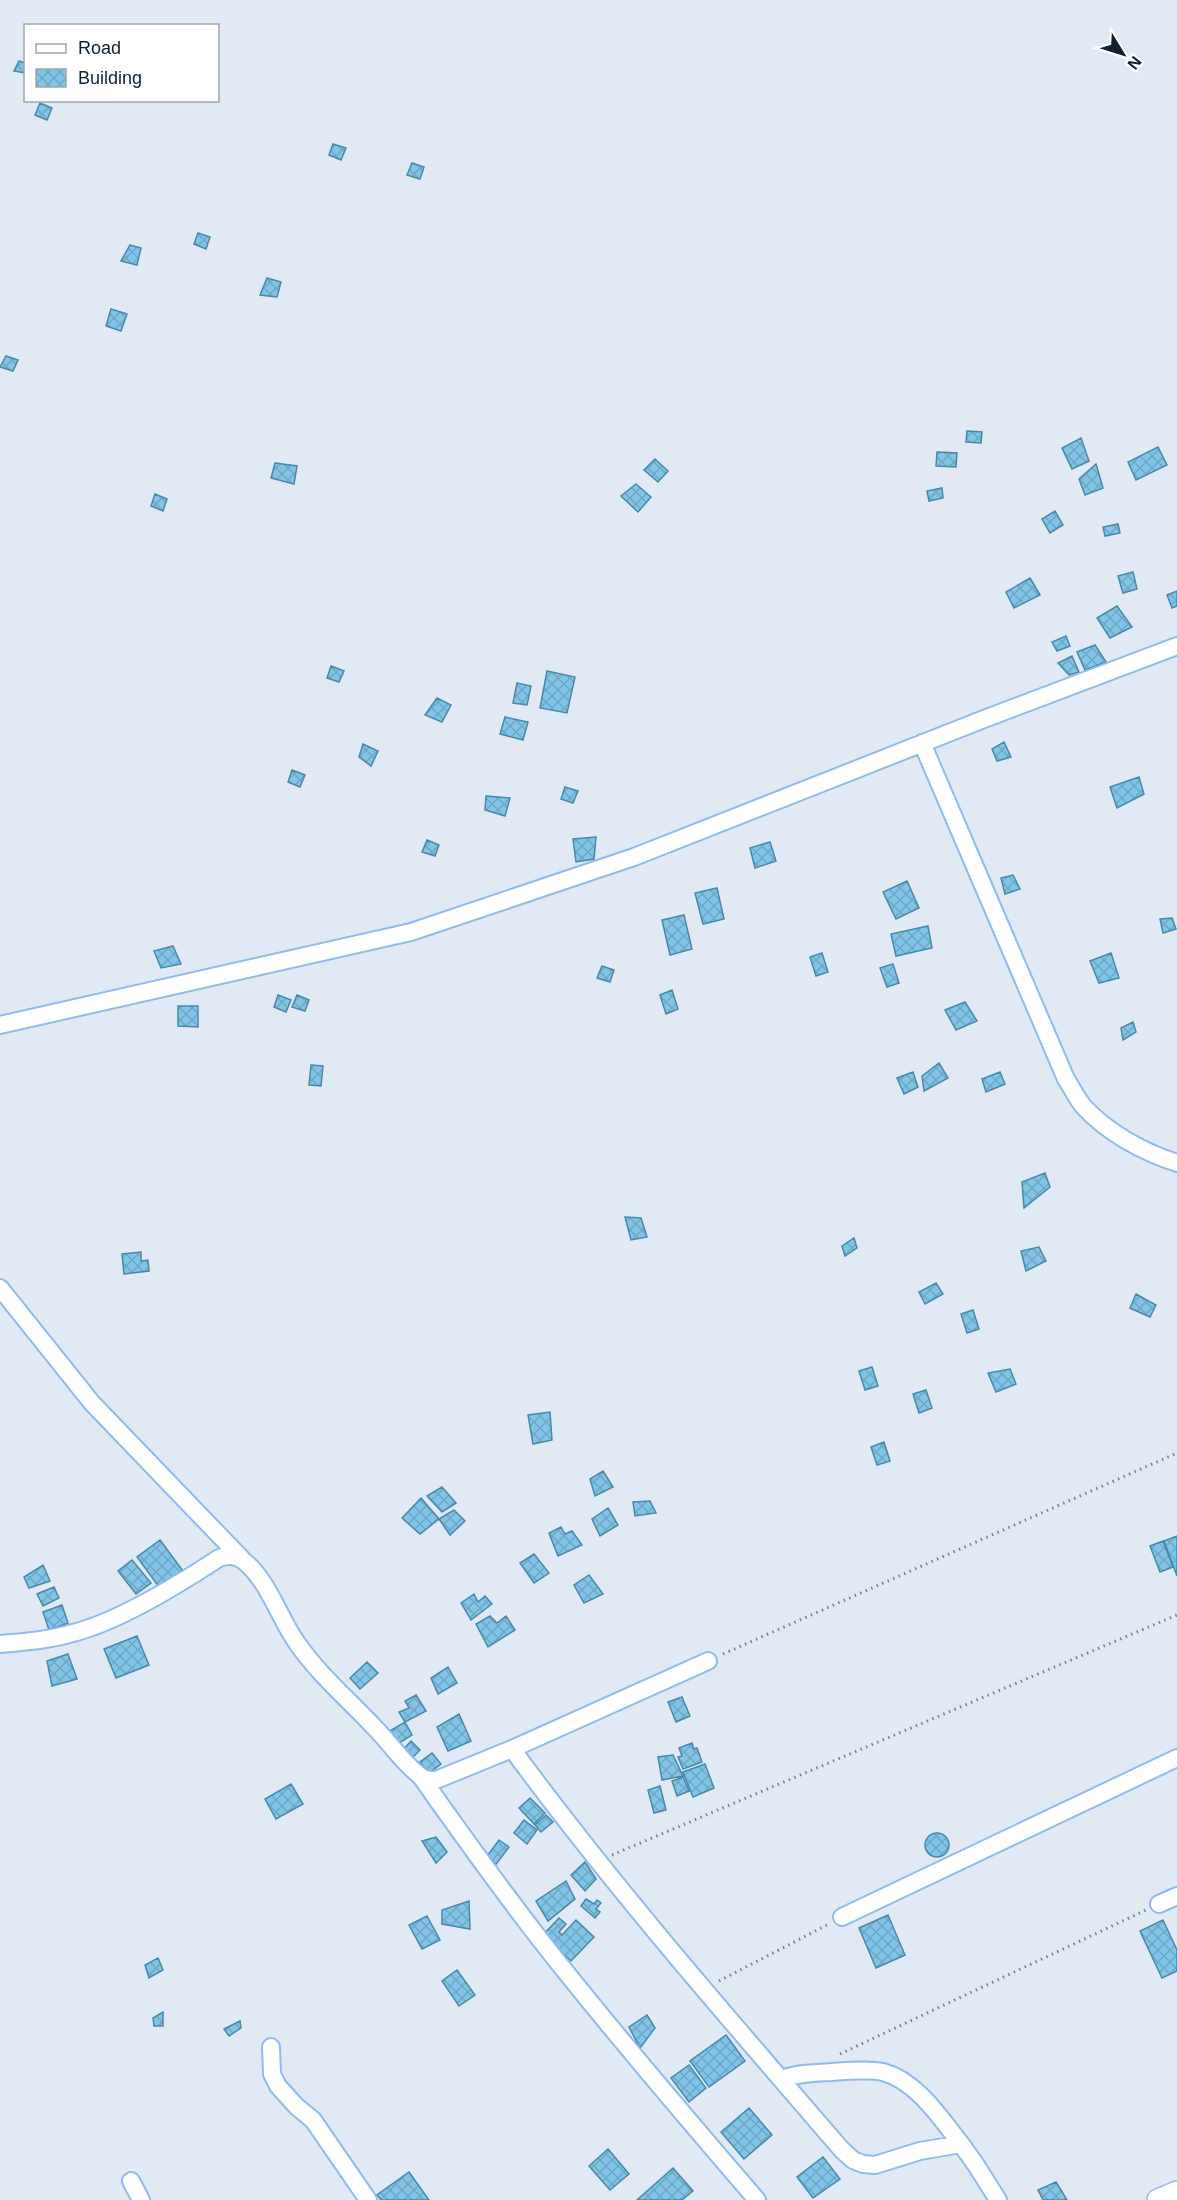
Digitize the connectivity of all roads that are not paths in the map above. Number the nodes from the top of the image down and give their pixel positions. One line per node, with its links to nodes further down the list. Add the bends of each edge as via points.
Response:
1 (1177, 646): 2 (street)
2 (922, 743): 3 (street, via 634,857 411,932); 4 (street, via 1066,1078 1082,1105 1124,1138 1157,1157)
3 (0, 1025)
4 (1177, 1163)
5 (0, 1288): 6 (street, via 92,1402)
6 (244, 1562): 7 (street, via 228,1555 219,1558 159,1594 75,1633); 11 (street, via 267,1590 307,1656)
7 (0, 1644)
8 (708, 1661): 9 (street)
9 (512, 1749): 11 (street, via 436,1780); 16 (street, via 653,1931)
10 (1177, 1758): 14 (street)
11 (421, 1778): 22 (street, via 553,1956)
12 (1177, 1896): 13 (street)
13 (1159, 1904)
14 (842, 1917)
15 (271, 2047): 21 (street, via 272,2074 278,2086 313,2120)
16 (782, 2079): 17 (street, via 849,2071 883,2072 913,2089); 17 (street, via 842,2150 863,2164)
17 (961, 2144): 23 (street)
18 (130, 2181): 20 (street)
19 (1177, 2192): 24 (main road)
20 (141, 2200)
21 (368, 2200)
22 (757, 2200)
23 (998, 2200)
24 (1158, 2200)

